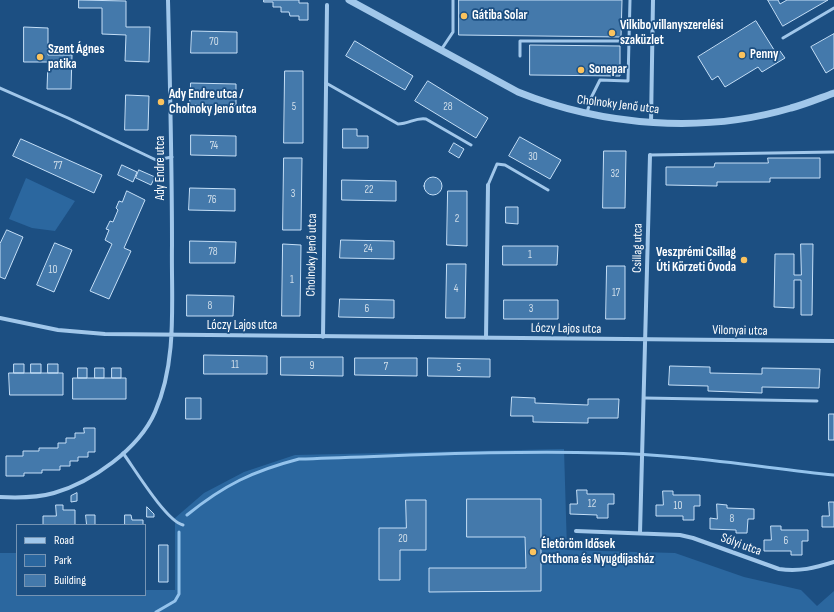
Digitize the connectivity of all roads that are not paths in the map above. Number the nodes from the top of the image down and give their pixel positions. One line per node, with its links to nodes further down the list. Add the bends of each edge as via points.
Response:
1 (168, 0): 21 (street, Ady Endre utca)
2 (349, 0): 11 (street, Cholnoky Jenő utca)
3 (453, 0): 11 (lane, via 453,32)
4 (630, 0): 9 (lane)
5 (653, 0): 10 (street)
6 (327, 5): 13 (street, Cholnoky Jenő utca)
7 (834, 8): 8 (lane)
8 (783, 38)
9 (629, 41): 10 (lane); 12 (lane, via 520,41); 16 (lane, via 628,81 600,80 591,98)
10 (652, 41): 17 (street)
11 (441, 50): 16 (street, Cholnoky Jenő utca, via 518,92 546,104)
12 (520, 56)
13 (326, 83): 18 (lane, via 398,124 426,119); 26 (street, Cholnoky Jenő utca)
14 (0, 88): 21 (lane, via 156,160)
15 (834, 92): 17 (street, Cholnoky Jenő utca, via 791,108 742,118 710,122)
16 (587, 115): 17 (street, Cholnoky Jenő utca)
17 (651, 123)
18 (472, 145)
19 (834, 152): 20 (lane)
20 (650, 156): 28 (street, Csillag utca)
21 (172, 157): 25 (street, Ady Endre utca)
22 (488, 185): 23 (lane, via 497,164 505,165); 27 (street)
23 (548, 190)
24 (0, 318): 25 (street, Lóczy Lajos utca, via 58,330)
25 (171, 336): 26 (street, Lóczy Lajos utca); 32 (street, Ady Endre utca, via 166,376 154,413)
26 (323, 337): 27 (street, Lóczy Lajos utca)
27 (486, 338): 28 (street, Lóczy Lajos utca)
28 (646, 340): 29 (street, Vilonyai utca); 30 (street)
29 (834, 342)
30 (644, 398): 31 (lane); 36 (street)
31 (817, 401)
32 (124, 453): 33 (street, Ady Endre utca, via 97,473 67,488 38,496); 34 (lane, via 164,509 177,523)
33 (0, 497)
34 (183, 525)
35 (576, 531): 36 (street, Sólyi utca)
36 (640, 533): 37 (street, Sólyi utca, via 693,538 779,569 806,570)
37 (834, 562)

